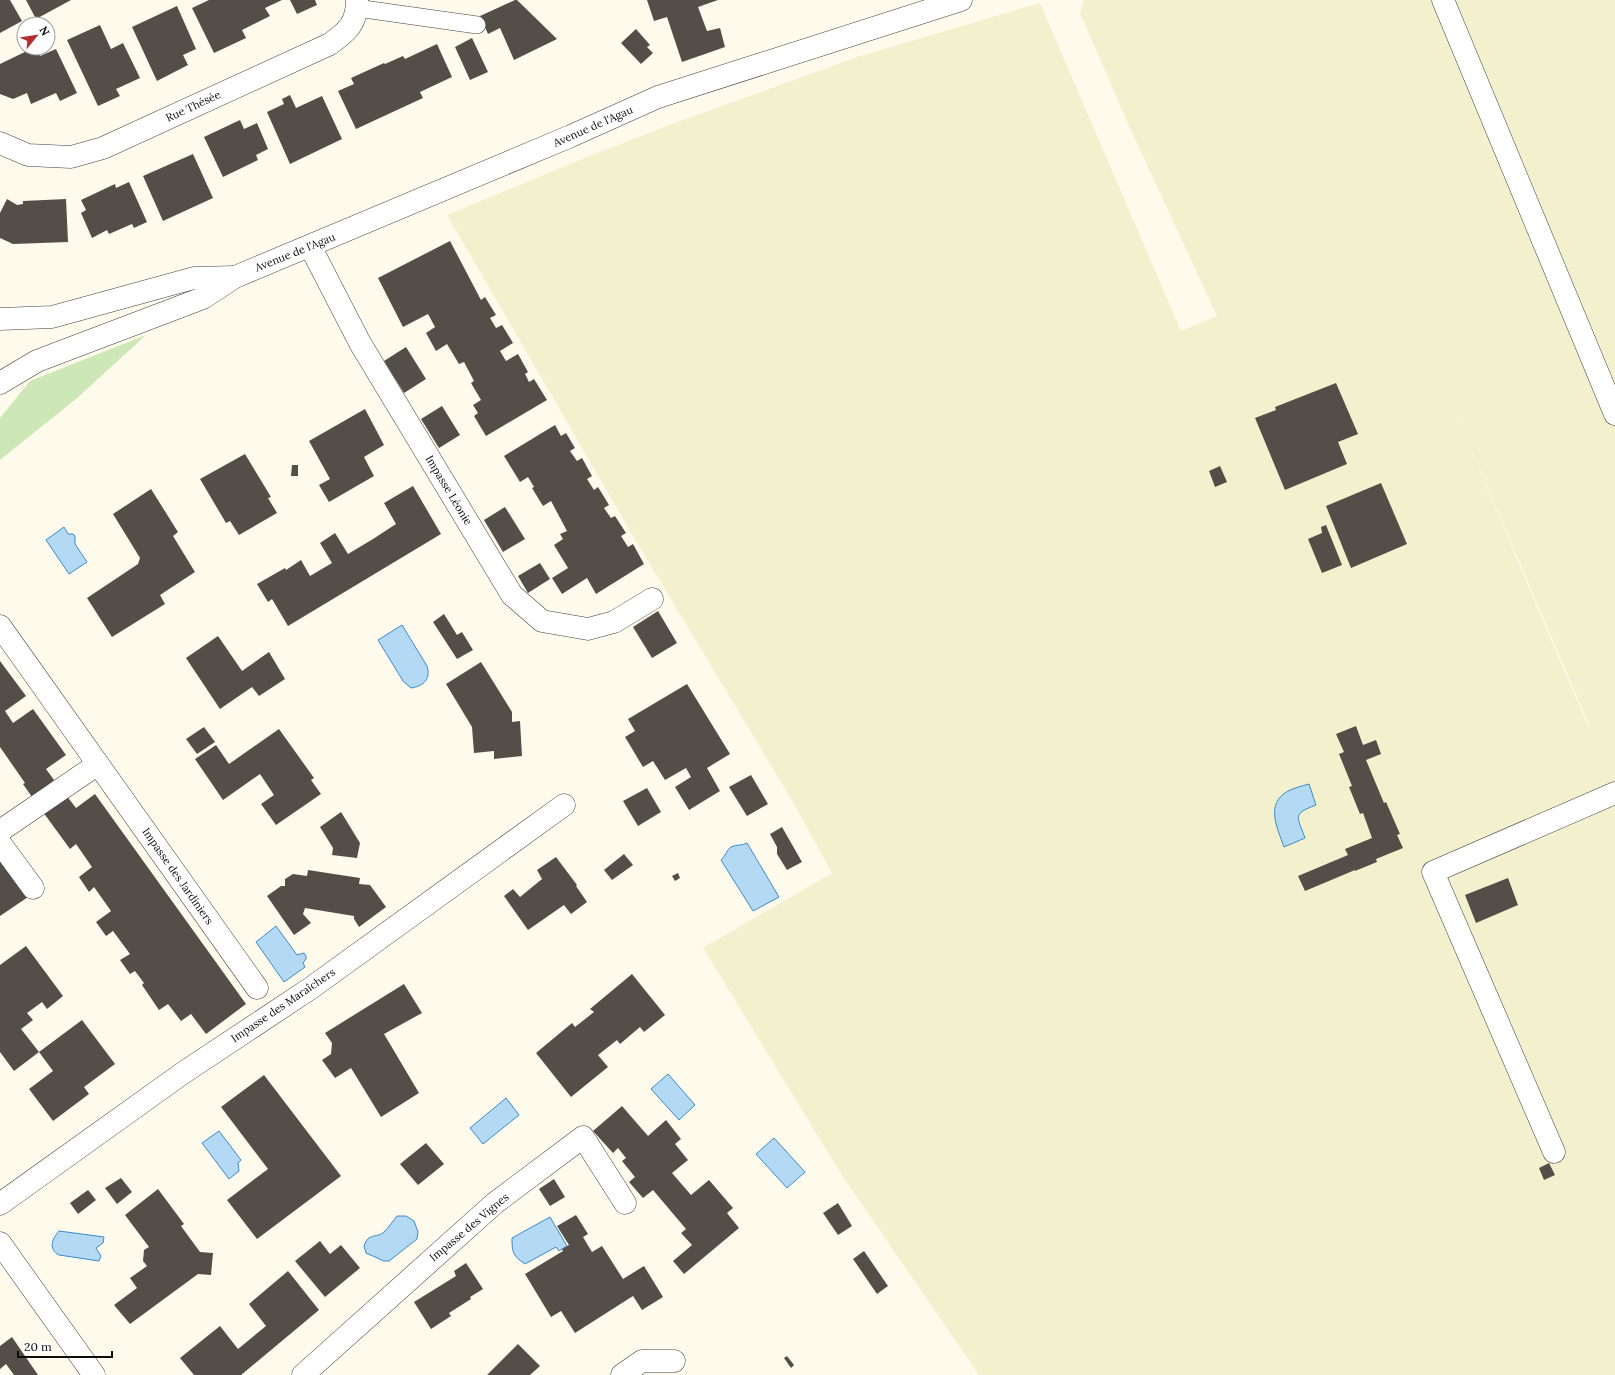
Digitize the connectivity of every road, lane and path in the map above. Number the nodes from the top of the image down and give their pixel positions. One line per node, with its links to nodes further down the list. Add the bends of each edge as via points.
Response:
1 (961, 0): 6 (street, Avenue de l'Agau, via 658,97)
2 (1443, 0): 10 (street)
3 (357, 4): 4 (lane); 5 (street, Rue Thésée, via 354,21 345,33 330,44 103,148 71,157 43,156 28,155)
4 (477, 25)
5 (0, 143)
6 (310, 246): 7 (street, Avenue de l'Agau); 11 (street, Impasse Léonie, via 360,342 512,595 542,621 588,630 614,622)
7 (235, 276): 8 (street, Avenue de l'Agau, via 194,278 52,317); 9 (street, Avenue de l'Agau, via 203,298 37,361)
8 (0, 319)
9 (0, 383)
10 (1615, 414)
11 (652, 598)
12 (0, 626): 13 (street, Impasse des Jardiniers)
13 (98, 764): 16 (street); 19 (street, Impasse des Jardiniers)
14 (1615, 793): 20 (street, via 1433,872)
15 (564, 805): 22 (street, Impasse des Maraîchers, via 311,988 183,1073)
16 (0, 831)
17 (0, 843): 18 (street)
18 (33, 888)
19 (257, 988)
20 (1554, 1152)
21 (625, 1203): 26 (street, Impasse des Vignes, via 583,1137 495,1203)
22 (0, 1204)
23 (0, 1243): 25 (street)
24 (674, 1361): 27 (street, via 642,1361)
25 (94, 1375)
26 (303, 1375)
27 (622, 1375)

